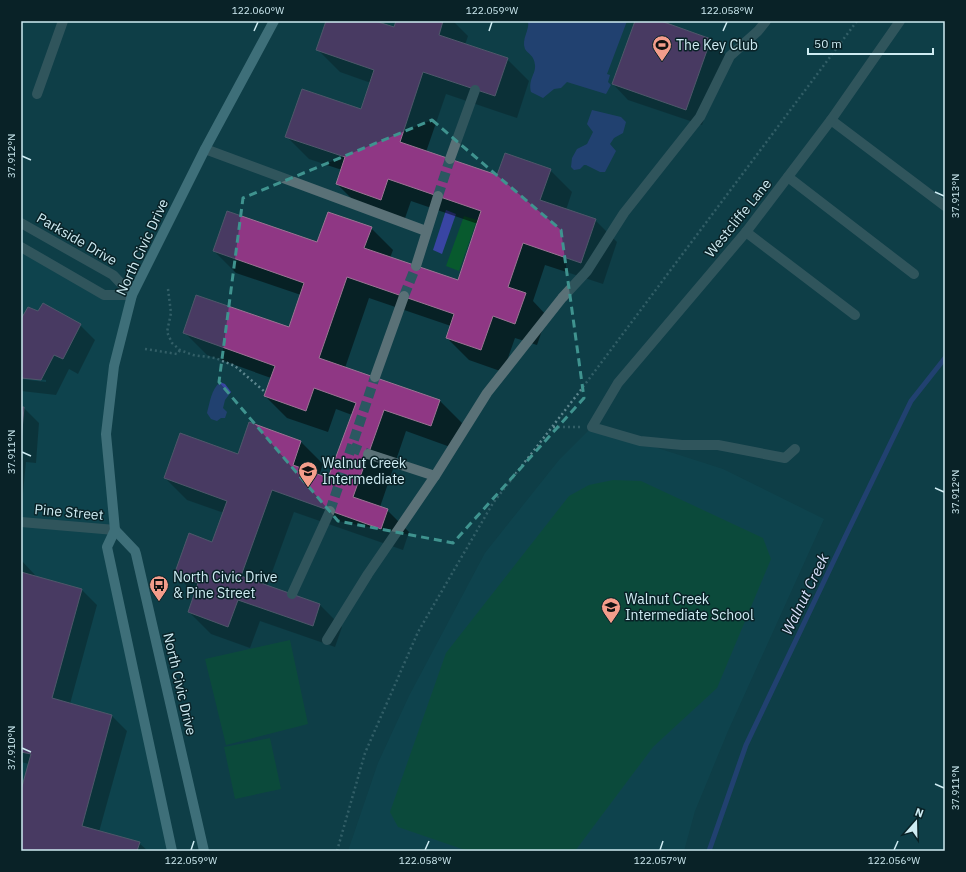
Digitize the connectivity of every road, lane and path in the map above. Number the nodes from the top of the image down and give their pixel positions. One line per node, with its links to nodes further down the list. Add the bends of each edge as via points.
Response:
1 (63, 21): 7 (street)
2 (274, 21): 9 (main road, North Civic Drive)
3 (766, 21): 32 (street, via 730,56 700,117 624,213 587,271 562,298 487,393)
4 (857, 21): 28 (path)
5 (900, 21): 8 (street, Westcliffe Lane)
6 (475, 90): 10 (street)
7 (37, 94)
8 (831, 120): 11 (street, Westcliffe Lane); 13 (street)
9 (205, 149): 15 (street); 21 (main road, North Civic Drive)
10 (450, 160)
11 (788, 177): 16 (street, Westcliffe Lane); 19 (street)
12 (438, 196): 15 (street)
13 (945, 206)
14 (21, 223): 21 (street, Parkside Drive, via 113,275)
15 (426, 231): 18 (street)
16 (746, 232): 23 (street); 29 (street, Westcliffe Lane, via 618,384)
17 (21, 247): 21 (street, via 104,295)
18 (416, 266)
19 (914, 274)
20 (168, 289): 25 (path, via 171,313 167,332 172,343)
21 (132, 295): 35 (main road, North Civic Drive, via 114,366 106,434)
22 (404, 296): 26 (street)
23 (856, 315)
24 (145, 349): 25 (path, via 177,354)
25 (180, 350): 27 (path, via 193,356 215,358 235,366)
26 (375, 377)
27 (265, 392)
28 (552, 427): 29 (path); 40 (path, via 493,503 418,632 366,753)
29 (592, 427): 30 (street, via 640,441 718,445 785,458)
30 (795, 449)
31 (368, 454): 32 (street)
32 (435, 476): 37 (street, via 368,574)
33 (330, 511): 36 (street)
34 (21, 522): 35 (street, Pine Street)
35 (115, 530): 38 (main road, North Civic Drive, via 107,547); 39 (main road, North Civic Drive, via 136,554)
36 (292, 594)
37 (327, 640)
38 (172, 851)
39 (204, 851)
40 (337, 851)

